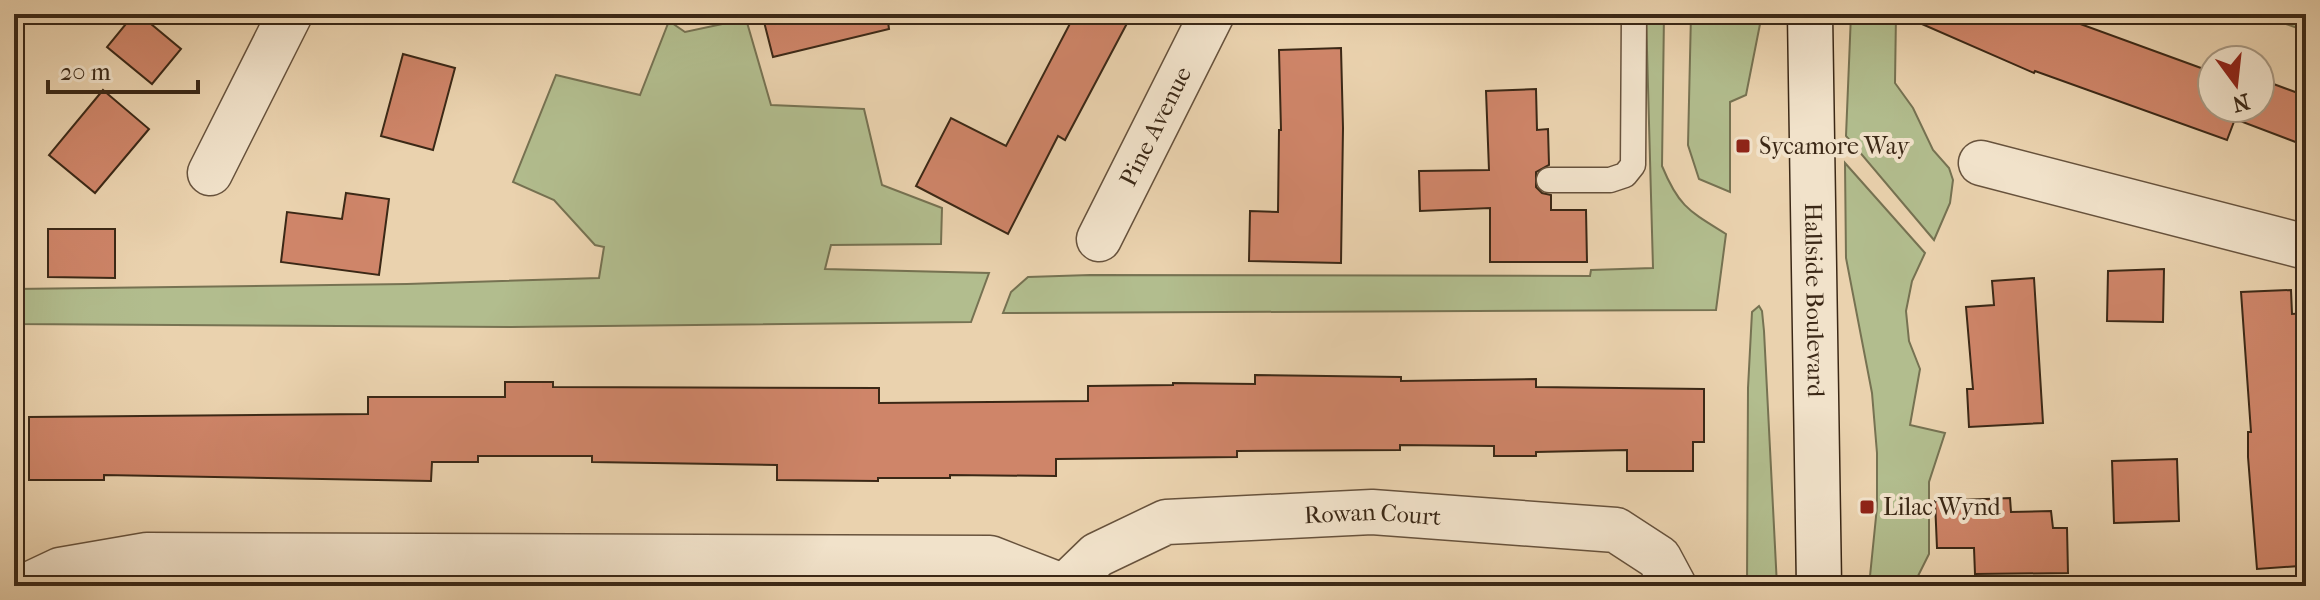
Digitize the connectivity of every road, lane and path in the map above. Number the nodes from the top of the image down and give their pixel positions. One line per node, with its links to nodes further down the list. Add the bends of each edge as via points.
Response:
1 (290, 14): 6 (street)
2 (1212, 14): 8 (street, Pine Avenue)
3 (1634, 14): 7 (lane, via 1633,165 1625,175 1610,180)
4 (1810, 14): 14 (street, Hallside Boulevard)
5 (1981, 163): 9 (street)
6 (210, 173)
7 (1549, 180)
8 (1099, 239)
9 (2306, 247)
10 (680, 571): 11 (street, via 147,555 60,570); 12 (street, via 990,558)
11 (26, 586)
12 (1063, 586): 13 (street, Rowan Court, via 1097,555 1166,522 1372,512 1616,530 1659,558)
13 (1674, 586)
14 (1819, 586)

